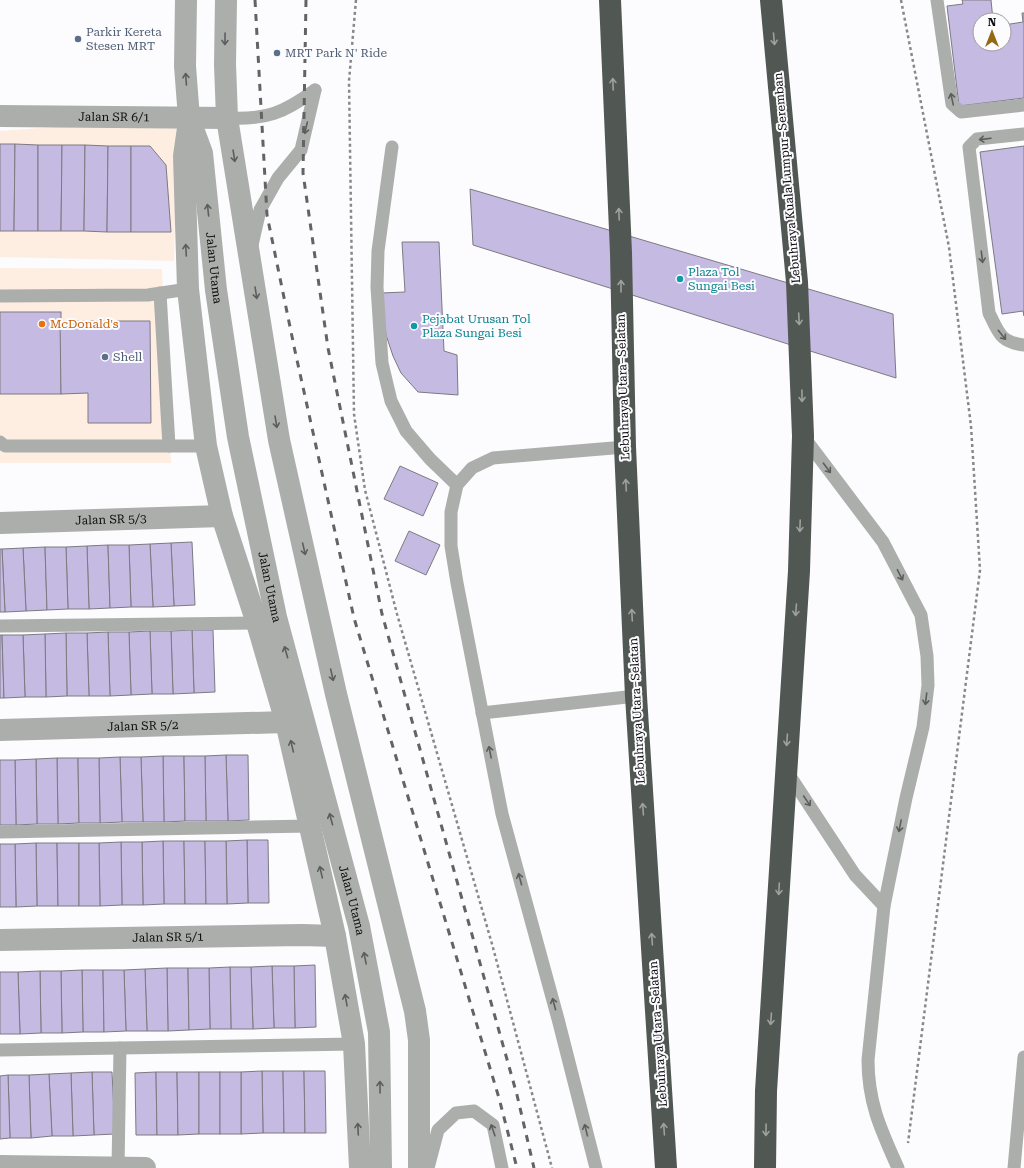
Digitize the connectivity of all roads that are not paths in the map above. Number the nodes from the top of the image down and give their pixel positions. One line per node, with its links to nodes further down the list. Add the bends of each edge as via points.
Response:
1 (186, 0): 8 (street, Jalan Utama, one-way to 1, via 185,66)
2 (226, 0): 9 (street, one-way to 9)
3 (610, 0): 21 (highway, Lebuhraya Utara–Selatan, one-way to 3, via 621,253)
4 (770, 0): 17 (highway, Lebuhraya Kuala Lumpur–Seremban, one-way to 17, via 797,282)
5 (937, 0): 6 (lane, one-way to 5, via 961,112 952,104)
6 (1024, 105)
7 (0, 116): 8 (street, Jalan SR 6/1)
8 (189, 118): 9 (street, Jalan SR 6/1); 13 (street, one-way to 8, via 184,156); 45 (street, Jalan Utama, one-way to 8, via 379,1032 359,926 276,617 253,516 238,437 216,290 202,153)
9 (227, 118): 12 (street, one-way to 12); 12 (lane, one-way to 12, via 248,119 268,116 294,106 315,90 301,150 278,178 260,210)
10 (1024, 134): 16 (lane, one-way to 16, via 977,140 969,147 988,313 1001,336 1010,343)
11 (392, 148): 22 (lane, via 378,251 377,287 382,363 391,401 406,431)
12 (250, 255): 46 (street, one-way to 46, via 279,440 336,694 415,1011 419,1040)
13 (188, 289): 14 (lane); 20 (street)
14 (160, 293): 15 (lane); 19 (lane)
15 (0, 296)
16 (1024, 345)
17 (803, 436): 31 (highway, one-way to 31); 34 (lane, one-way to 34, via 883,542 921,616 928,685 924,720)
18 (0, 442): 19 (lane, via 5,446)
19 (169, 446): 20 (lane)
20 (206, 446): 23 (street)
21 (625, 447): 22 (lane, via 493,458 472,468); 27 (highway, Lebuhraya Utara–Selatan, one-way to 21)
22 (457, 485): 28 (lane, via 451,512 451,546)
23 (222, 516): 24 (street, Jalan SR 5/3); 25 (street)
24 (0, 523)
25 (257, 623): 26 (lane); 29 (street)
26 (0, 626)
27 (636, 696): 28 (lane); 50 (highway, Lebuhraya Utara–Selatan, one-way to 27)
28 (482, 713): 49 (lane, one-way to 28, via 502,814)
29 (286, 722): 30 (street, Jalan SR 5/2); 32 (street, one-way to 29)
30 (0, 730)
31 (786, 769): 34 (lane, one-way to 34, via 855,875); 51 (highway, one-way to 51, via 766,1092)
32 (310, 826): 33 (lane); 35 (street, one-way to 32)
33 (0, 832)
34 (884, 906): 52 (lane, via 868,1073 876,1119)
35 (335, 936): 36 (street, Jalan SR 5/1); 37 (street, one-way to 35)
36 (0, 940)
37 (354, 1044): 38 (lane); 44 (street, one-way to 37)
38 (120, 1048): 39 (lane); 42 (lane)
39 (0, 1050)
40 (1024, 1057): 53 (lane)
41 (0, 1166): 42 (street)
42 (118, 1168): 43 (street)
43 (145, 1168)
44 (360, 1168)
45 (381, 1168)
46 (419, 1168)
47 (428, 1168): 48 (lane, one-way to 47, via 493,1125 474,1111 456,1113 438,1130)
48 (502, 1168)
49 (596, 1168)
50 (666, 1168)
51 (766, 1168)
52 (898, 1168)
53 (1014, 1168)

